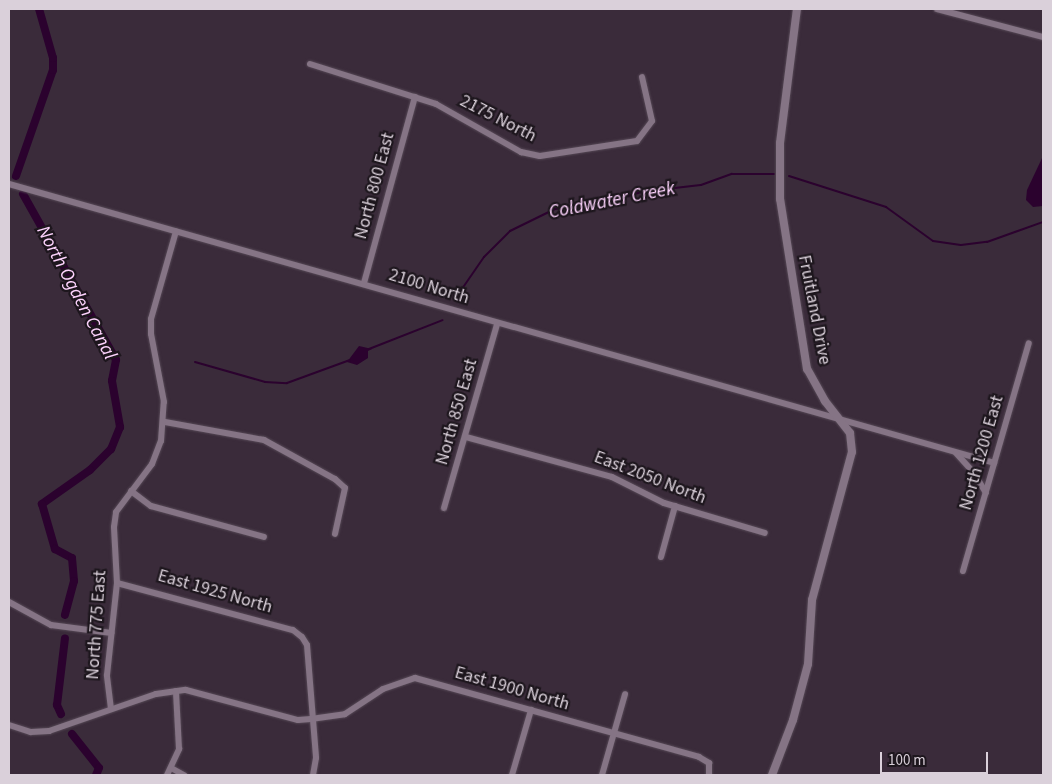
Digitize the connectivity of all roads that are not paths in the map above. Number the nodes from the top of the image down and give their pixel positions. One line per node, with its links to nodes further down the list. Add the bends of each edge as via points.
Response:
1 (797, 9): 12 (street, Fruitland Drive, via 780,143 780,199 808,369 825,401)
2 (937, 9): 3 (street)
3 (1043, 37)
4 (310, 64): 6 (street, 2175 North)
5 (642, 77): 6 (street, 2175 North, via 652,121 637,141 557,155 521,152 465,119)
6 (415, 97): 9 (street, North 800 East)
7 (9, 184): 8 (street, 2100 North)
8 (176, 231): 9 (street, 2100 North); 13 (street, North 775 East, via 151,319)
9 (364, 283): 10 (street, 2100 North)
10 (497, 324): 12 (street, 2100 North); 14 (street, North 850 East)
11 (1029, 343): 16 (street, North 1200 East)
12 (840, 420): 15 (street, 2100 North); 43 (street, Fruitland Drive, via 850,433 852,452 812,600 808,664 793,720)
13 (164, 422): 17 (street, North 775 East, via 152,464); 22 (street, via 264,440 335,479 345,488)
14 (466, 437): 19 (street, East 2050 North, via 612,477); 20 (street, North 850 East)
15 (955, 452): 16 (street, 2100 North); 18 (street)
16 (994, 463): 18 (street, North 1200 East)
17 (131, 491): 23 (street, via 151,506); 26 (street, North 775 East, via 116,512)
18 (986, 493): 25 (street, North 1200 East)
19 (675, 506): 21 (street, East 2050 North); 24 (street)
20 (444, 508)
21 (765, 533)
22 (335, 534)
23 (264, 537)
24 (661, 556)
25 (963, 571)
26 (117, 583): 28 (street, North 775 East); 33 (street, East 1925 North, via 284,627 302,637 307,645)
27 (9, 602): 28 (street, via 51,625)
28 (111, 633): 31 (street, North 775 East, via 107,675)
29 (176, 691): 31 (street, East 1900 North); 33 (street, East 1900 North, via 198,692 298,720); 36 (street, via 179,749)
30 (625, 694): 35 (street)
31 (111, 709): 34 (street, East 1900 North, via 49,730 31,732)
32 (531, 710): 33 (street, East 1900 North, via 416,678 383,689 345,714); 35 (street, East 1900 North); 40 (street)
33 (311, 719): 39 (street, via 316,758)
34 (9, 725)
35 (614, 735): 41 (street); 42 (street, East 1900 North, via 699,757 709,764)
36 (173, 769): 37 (street); 38 (street)
37 (167, 775)
38 (184, 775)
39 (314, 775)
40 (512, 775)
41 (602, 775)
42 (709, 775)
43 (772, 775)

